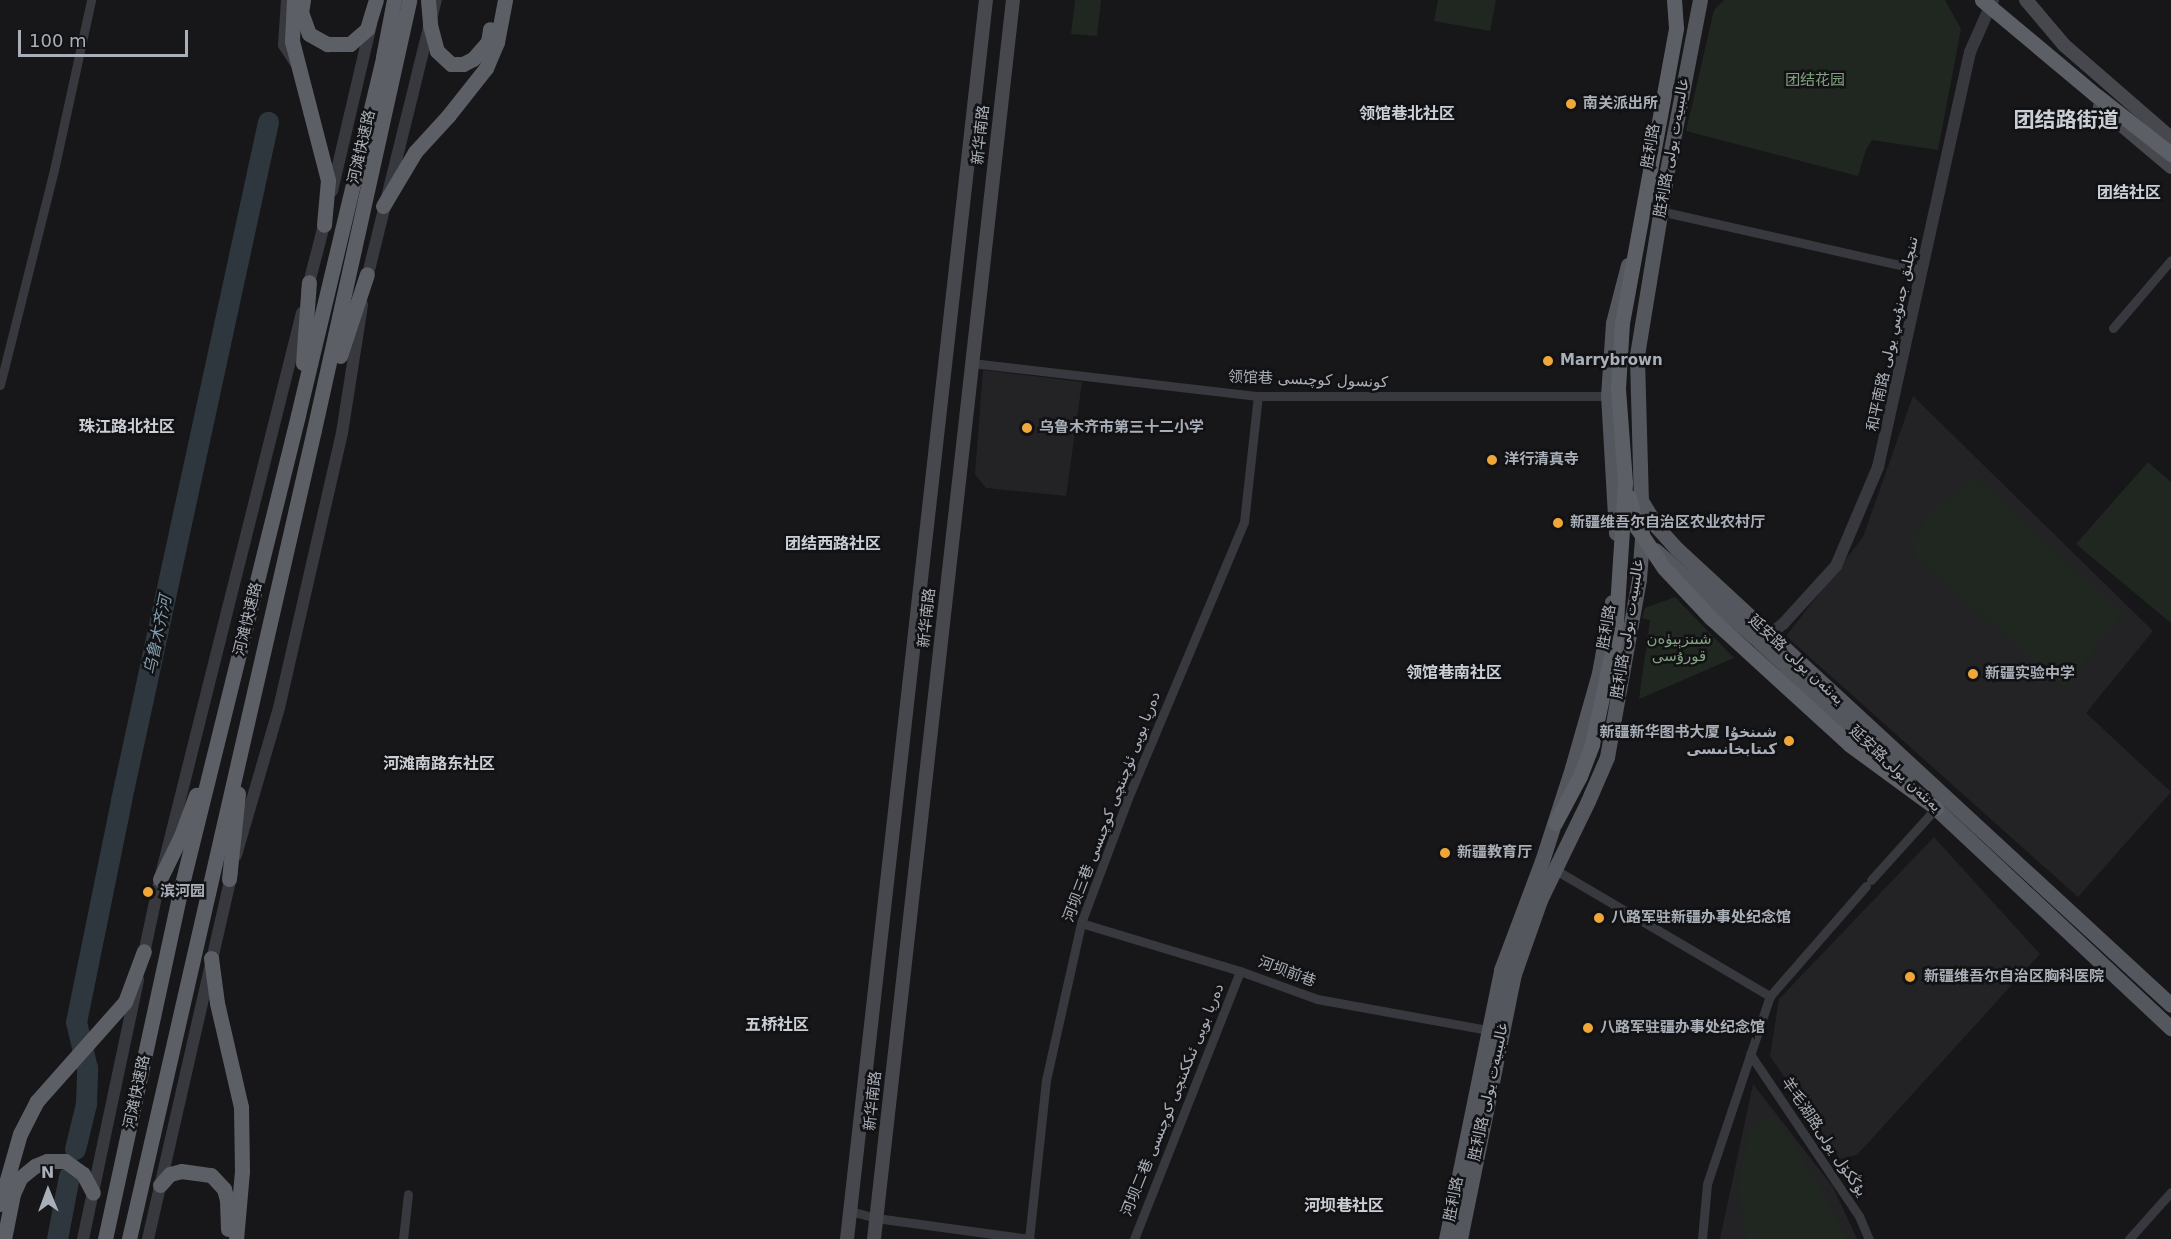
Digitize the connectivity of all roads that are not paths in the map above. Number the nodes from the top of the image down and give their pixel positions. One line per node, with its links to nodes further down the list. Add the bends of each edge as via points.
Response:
1 (91, 0): 32 (street, via 54,170)
2 (376, 0): 15 (highway, via 367,29 350,44 327,44 309,34); 25 (street)
3 (394, 0): 35 (highway, 河滩快速路)
4 (409, 0): 36 (highway, 河滩快速路)
5 (428, 0): 16 (highway)
6 (436, 0): 16 (street)
7 (496, 0): 17 (highway)
8 (505, 0): 17 (highway)
9 (986, 0): 21 (main road, 新华南路)
10 (1012, 0): 22 (main road, 新华南路)
11 (1676, 0): 34 (main road, 胜利路, via 1633,247 1613,323); 37 (highway, bridge, via 1676,28 1622,323 1618,388)
12 (1700, 0): 24 (main road, 胜利路 غالىبىيەت يولى)
13 (2026, 0): 18 (main road, via 2064,45)
14 (1986, 2): 19 (highway, bridge); 20 (main road, via 2012,32); 27 (street, 和平南路 تىنچلىق جەنۇبىي يولى, via 1970,52)
15 (296, 5): 25 (highway, via 292,41 328,180)
16 (430, 25): 17 (highway, via 438,51 451,64 473,59); 23 (street)
17 (492, 42): 23 (highway, via 486,68 415,152)
18 (2171, 138)
19 (2171, 154)
20 (2171, 167)
21 (964, 195): 22 (main road); 63 (main road, 新华南路)
22 (990, 199): 31 (main road, 新华南路)
23 (383, 206): 28 (street)
24 (1660, 211): 27 (street); 38 (main road, 胜利路 غالىبىيەت يولى, via 1637,355)
25 (324, 225): 29 (street)
26 (2171, 260): 30 (street)
27 (1921, 270): 41 (street, 和平南路 تىنچلىق جەنۇبىي يولى, via 1878,467 1836,566)
28 (367, 274): 36 (highway); 48 (street, via 342,433 279,708)
29 (309, 282): 35 (highway); 47 (street)
30 (2113, 328)
31 (972, 363): 33 (street, 领馆巷 كونسول كوچىسى); 64 (main road, 新华南路)
32 (0, 385)
33 (1258, 396): 34 (street, 领馆巷 كونسول كوچىسى); 49 (street, 河坝三巷 دەريا بويى ئۈچىنچى كوچىسى, via 1244,522 1128,798)
34 (1608, 396): 39 (main road, 胜利路)
35 (298, 415): 42 (highway, 河滩快速路)
36 (315, 430): 43 (highway, 河滩快速路)
37 (1625, 482): 44 (highway, bridge, via 1637,528 1664,568 1711,618 1850,745); 45 (highway, bridge, via 1615,638 1592,744)
38 (1642, 502): 40 (main road, 胜利路 غالىبىيەت يولى); 41 (main road, 延安路 يەنئەن يولى, via 1657,527)
39 (1616, 514): 40 (main road, 延安路يەنئەن يولى); 45 (main road, 胜利路, via 1612,603 1599,673)
40 (1642, 538): 41 (main road, 延安路يەنئەن يولى); 46 (main road, 胜利路 غالىبىيەت يولى, via 1639,579 1606,757)
41 (1765, 639): 44 (main road, 延安路يەنئەن يولى); 54 (main road, 延安路 يەنئەن يولى)
42 (224, 718): 47 (highway, via 181,836); 68 (highway, 河滩快速路, via 182,884)
43 (245, 725): 48 (highway); 69 (highway, 河滩快速路)
44 (1936, 808): 53 (street); 55 (main road, 延安路يەنئەن يولى)
45 (1555, 823): 56 (main road, 胜利路, via 1501,970)
46 (1554, 868): 53 (street); 77 (main road, 胜利路 غالىبىيەت يولى, via 1514,974)
47 (160, 879): 50 (street)
48 (229, 879): 51 (street)
49 (1081, 923): 52 (street, 河坝前巷); 74 (street, 河坝三巷 دەريا بويى ئۈچىنچى كوچىسى, via 1046,1080)
50 (144, 951): 60 (street); 62 (highway, via 125,1002 37,1101 20,1134)
51 (211, 958): 58 (street); 65 (highway, via 217,1003 241,1107 242,1171)
52 (1240, 971): 56 (street, 河坝前巷, via 1317,999); 75 (street, 河坝二巷 دەريا بويى ئىككىنچى كوچىسى)
53 (1770, 996): 57 (street)
54 (2171, 1005)
55 (2171, 1028)
56 (1487, 1030): 76 (main road, 胜利路)
57 (1750, 1054): 78 (street, via 1707,1184); 79 (street, 羊毛湖路يۇڭكۆل يولى, via 1859,1216)
58 (160, 1185): 65 (highway, via 170,1174 181,1171 211,1175 224,1189); 70 (street)
59 (2171, 1192): 80 (street)
60 (93, 1193): 66 (highway, via 82,1174 65,1161 47,1161 27,1171 13,1194); 67 (street)
61 (408, 1194): 71 (street)
62 (0, 1204)
63 (850, 1211): 64 (street); 72 (main road, 新华南路)
64 (876, 1218): 73 (main road, 新华南路); 74 (street)
65 (231, 1238)
66 (4, 1239)
67 (83, 1239)
68 (105, 1239)
69 (129, 1239)
70 (148, 1239)
71 (403, 1239)
72 (847, 1239)
73 (874, 1239)
74 (1030, 1239)
75 (1134, 1239)
76 (1446, 1239)
77 (1460, 1239)
78 (1702, 1239)
79 (1869, 1239)
80 (2129, 1239)

